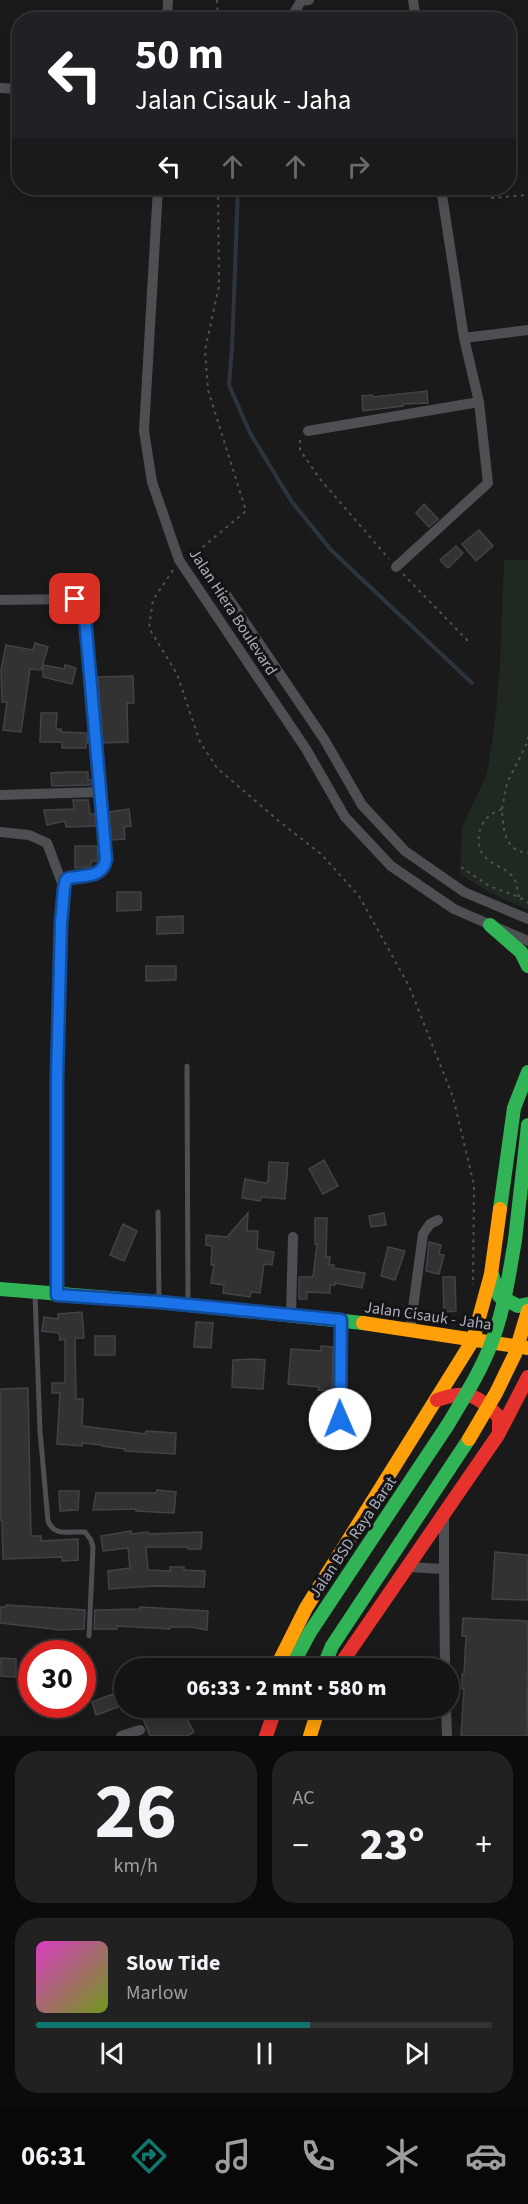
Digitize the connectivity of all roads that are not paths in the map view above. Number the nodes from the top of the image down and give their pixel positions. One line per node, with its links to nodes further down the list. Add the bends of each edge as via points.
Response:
1 (309, 0): 2 (street, via 301,1)
2 (295, 12)
3 (158, 195): 13 (street, Jalan Hiera Boulevard, via 144,431 152,482 179,560)
4 (442, 195): 6 (street)
5 (528, 330): 6 (street)
6 (464, 338): 7 (street)
7 (478, 402): 8 (street); 9 (street, via 488,483)
8 (308, 431)
9 (396, 567)
10 (225, 593): 12 (street, Jalan Hiera Boulevard)
11 (0, 600): 14 (street, via 75,599 84,606)
12 (324, 739): 13 (street); 18 (street, Jalan Hiera Boulevard, via 362,805 405,850 464,892)
13 (306, 749): 19 (street, Jalan Hiera Boulevard, via 345,817 391,866 454,909)
14 (99, 792): 15 (street); 17 (street, via 105,867 100,873 69,878)
15 (0, 795)
16 (0, 832): 17 (street, via 29,835 47,843)
17 (64, 888): 31 (street, via 57,1078)
18 (528, 919)
19 (490, 925): 20 (street, Jalan Hiera Boulevard); 21 (main road, via 521,952)
20 (528, 941)
21 (528, 966)
22 (187, 1066): 34 (lane)
23 (528, 1072): 28 (main road, via 514,1108)
24 (528, 1125): 50 (main road, Jalan BSD Raya Barat, bridge, via 506,1295 491,1344 447,1426)
25 (158, 1212): 32 (lane)
26 (438, 1220): 38 (street, via 423,1234)
27 (293, 1237): 36 (street)
28 (491, 1274): 33 (main road, via 499,1296 518,1306); 39 (main road)
29 (0, 1289): 30 (main road, Jalan Cisauk - Jaha)
30 (34, 1293): 31 (main road, Jalan Cisauk - Jaha); 48 (lane, via 48,1521 57,1532 85,1532 91,1540)
31 (57, 1295): 32 (main road, Jalan Cisauk - Jaha)
32 (159, 1302): 34 (main road, Jalan Cisauk - Jaha)
33 (528, 1304)
34 (188, 1305): 36 (main road, Jalan Cisauk - Jaha)
35 (528, 1311): 51 (main road, bridge, via 515,1354 496,1393)
36 (291, 1315): 37 (main road, Jalan Cisauk - Jaha)
37 (341, 1320): 38 (main road, Jalan Cisauk - Jaha); 43 (street)
38 (410, 1330): 39 (main road, Jalan Cisauk - Jaha)
39 (473, 1340): 40 (main road, Jalan Cisauk - Jaha); 42 (main road)
40 (528, 1348)
41 (528, 1377): 44 (main road)
42 (437, 1400): 44 (main road, via 459,1392 482,1399 499,1417); 49 (main road, via 306,1608)
43 (340, 1419)
44 (498, 1435): 45 (main road)
45 (444, 1514): 46 (main road); 47 (street)
46 (408, 1567): 47 (street); 52 (main road)
47 (444, 1569): 53 (street)
48 (89, 1636)
49 (281, 1658)
50 (296, 1658)
51 (327, 1658)
52 (345, 1658)
53 (445, 1658)
54 (267, 1718): 61 (main road)
55 (272, 1718): 61 (main road)
56 (311, 1718): 62 (main road)
57 (316, 1718): 62 (main road)
58 (446, 1718): 63 (street)
59 (140, 1730): 60 (street)
60 (121, 1736)
61 (266, 1736)
62 (310, 1736)
63 (447, 1736)

